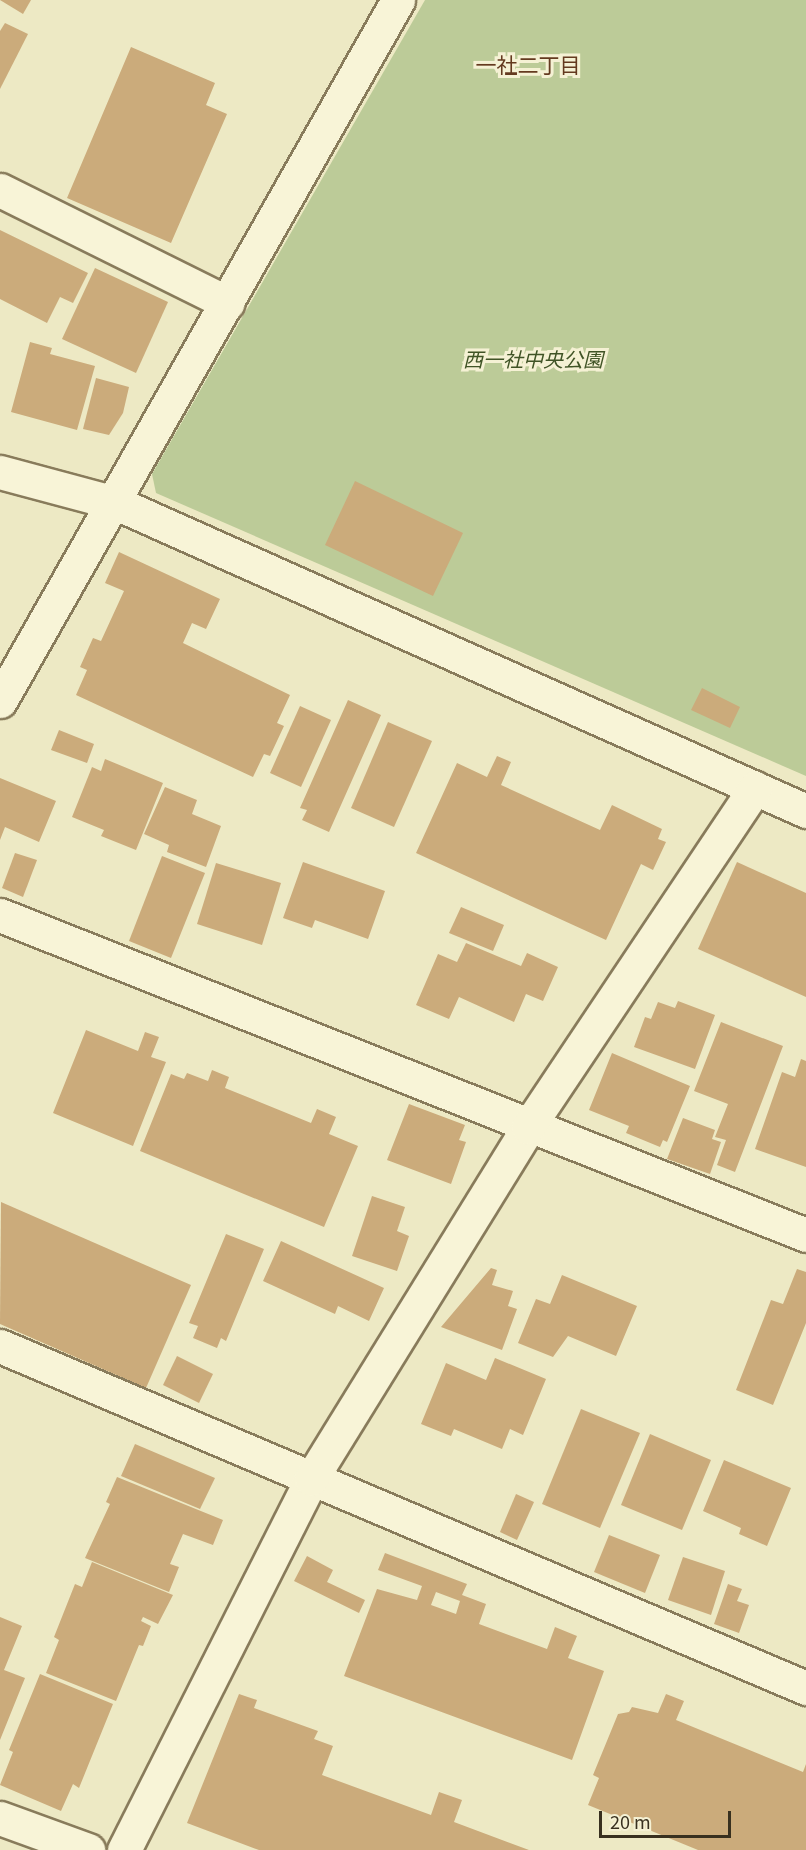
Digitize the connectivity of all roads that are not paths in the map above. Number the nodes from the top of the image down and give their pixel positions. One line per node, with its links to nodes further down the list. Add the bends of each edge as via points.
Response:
1 (389, 3): 3 (street)
2 (0, 190): 3 (street)
3 (228, 303): 5 (street)
4 (0, 472): 5 (street)
5 (116, 503): 6 (street); 7 (street)
6 (0, 701)
7 (755, 788): 8 (street); 10 (street)
8 (806, 811)
9 (0, 915): 10 (street)
10 (528, 1127): 11 (street); 13 (street)
11 (806, 1235)
12 (0, 1346): 13 (street)
13 (311, 1479): 14 (street); 17 (street)
14 (806, 1688)
15 (0, 1818): 16 (street)
16 (88, 1850)
17 (124, 1850)

